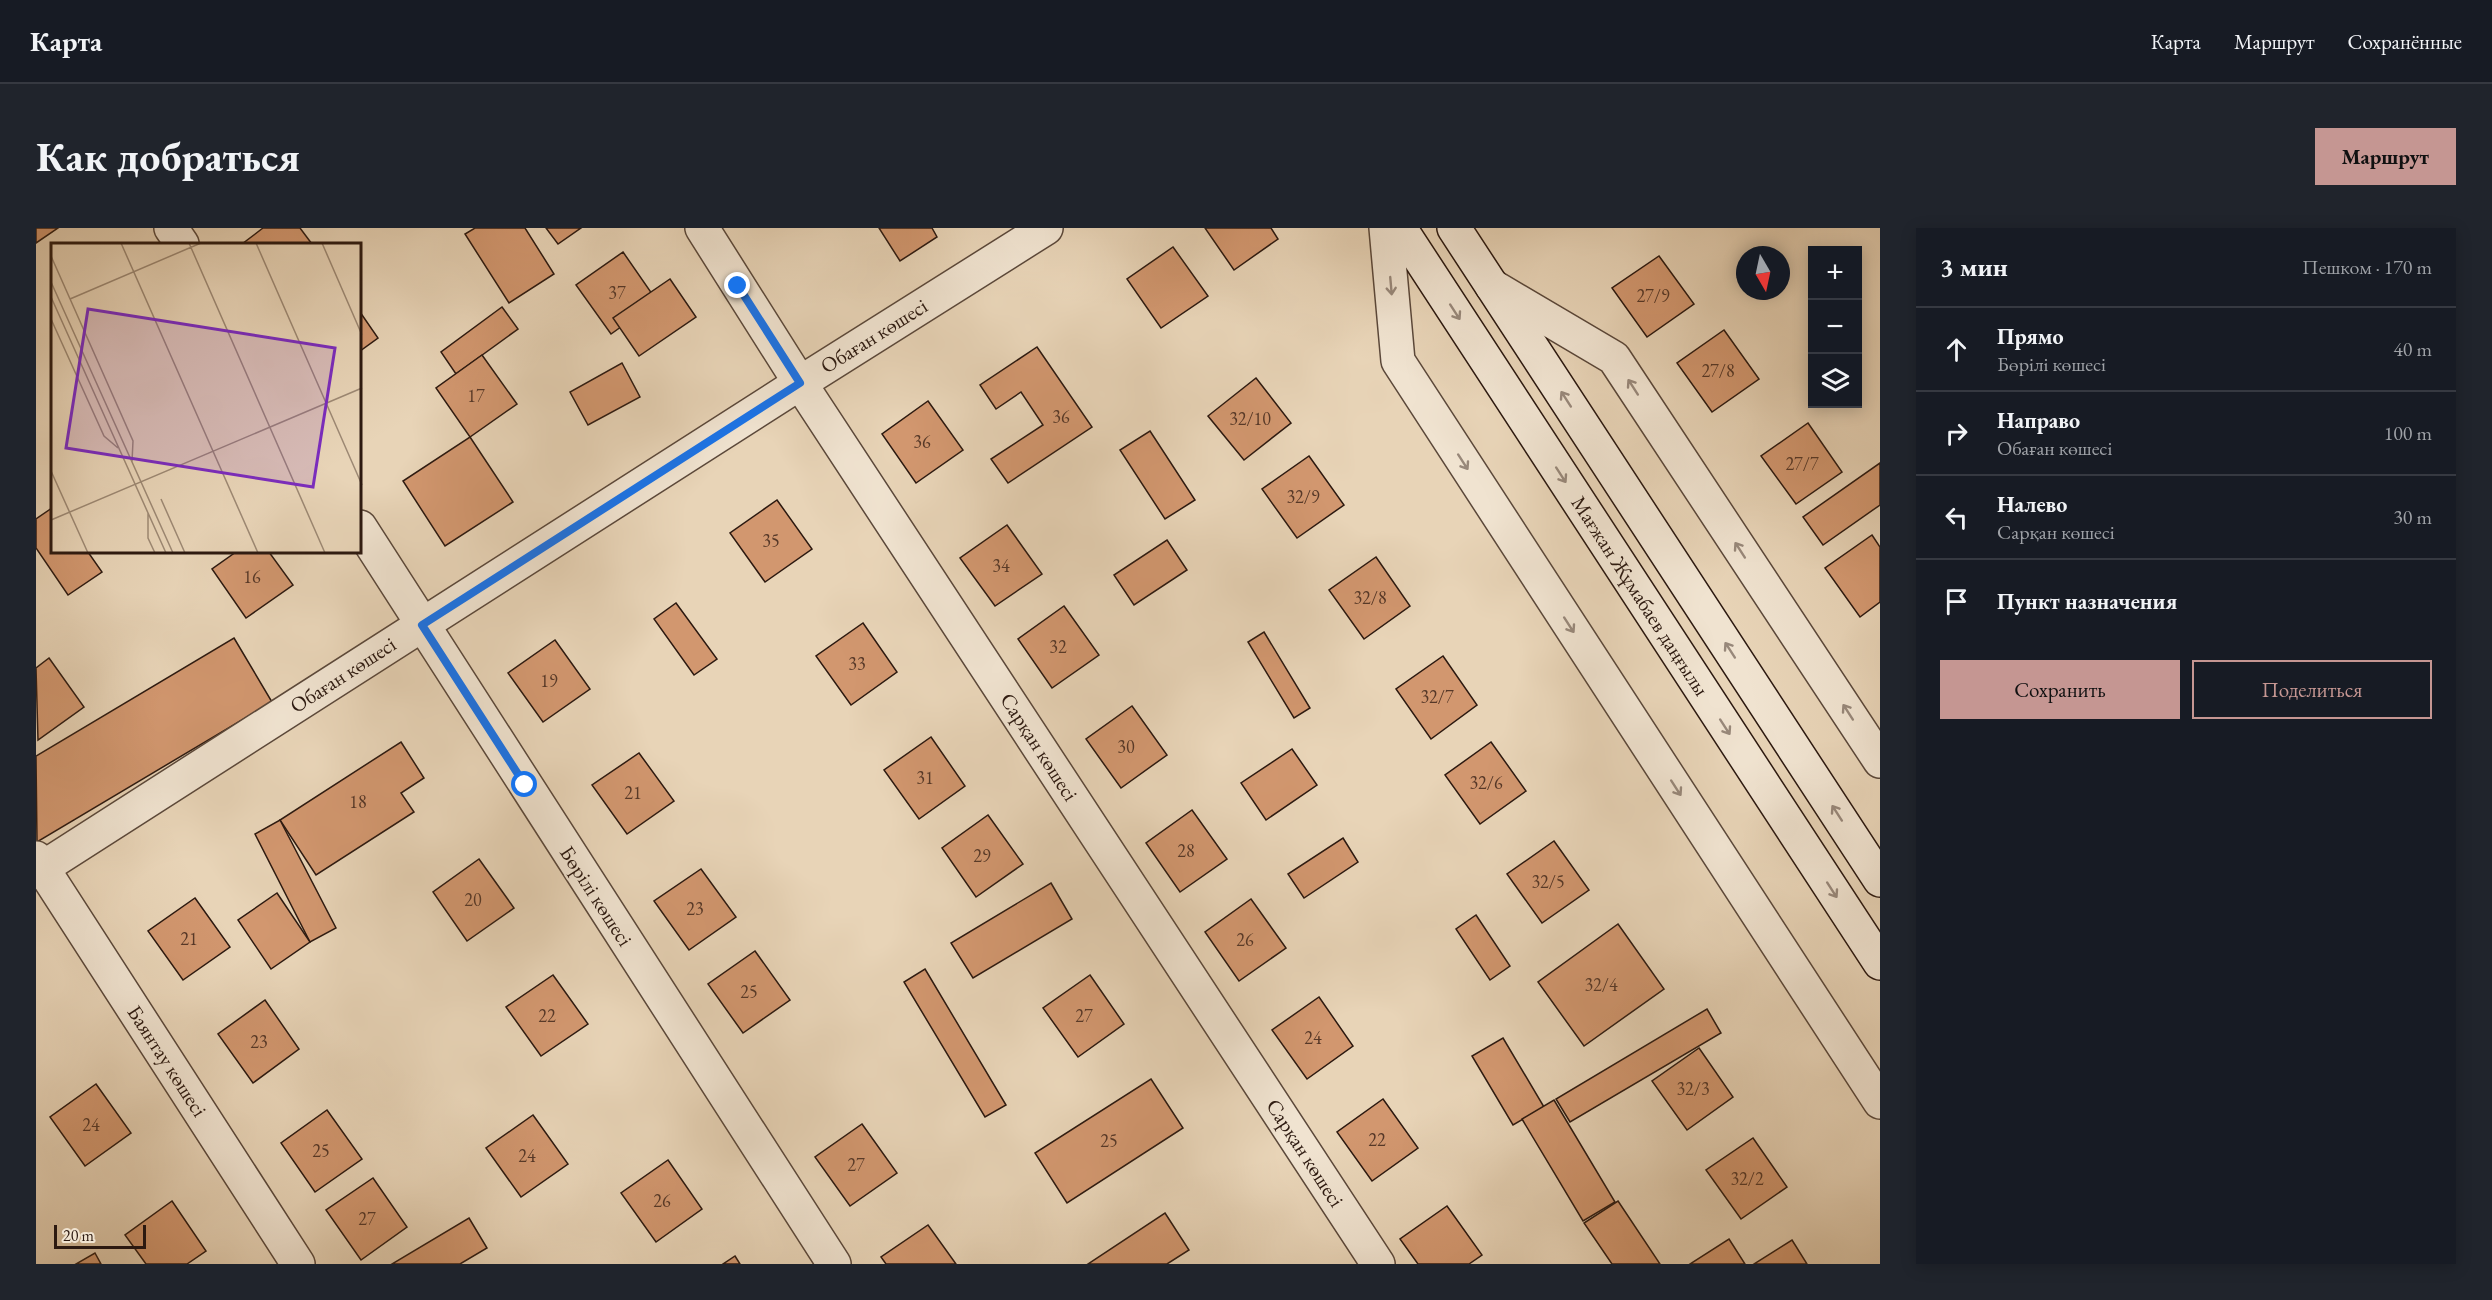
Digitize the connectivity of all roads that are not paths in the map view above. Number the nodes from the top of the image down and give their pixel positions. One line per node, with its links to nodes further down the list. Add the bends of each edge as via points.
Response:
1 (171, 228): 7 (street)
2 (702, 228): 9 (street, Сарқан көшесі)
3 (1046, 228): 9 (street, Обаған көшесі)
4 (1386, 228): 16 (street, one-way to 16, via 1398,362)
5 (1400, 228): 15 (street, Мағжан Жұмабаев даңғылы, one-way to 15)
6 (1454, 228): 8 (street)
7 (181, 243)
8 (1492, 286): 12 (street, one-way to 8, via 1614,358); 14 (street, one-way to 8)
9 (800, 383): 11 (street, Обаған көшесі); 19 (street, Сарқан көшесі)
10 (362, 530): 11 (street, Бөрілі көшесі)
11 (422, 625): 13 (street, Обаған көшесі); 18 (street, Бөрілі көшесі)
12 (1880, 761)
13 (38, 866): 17 (street, Баянтау көшесі)
14 (1880, 880)
15 (1880, 963)
16 (1880, 1102)
17 (298, 1264)
18 (834, 1264)
19 (1378, 1264)

